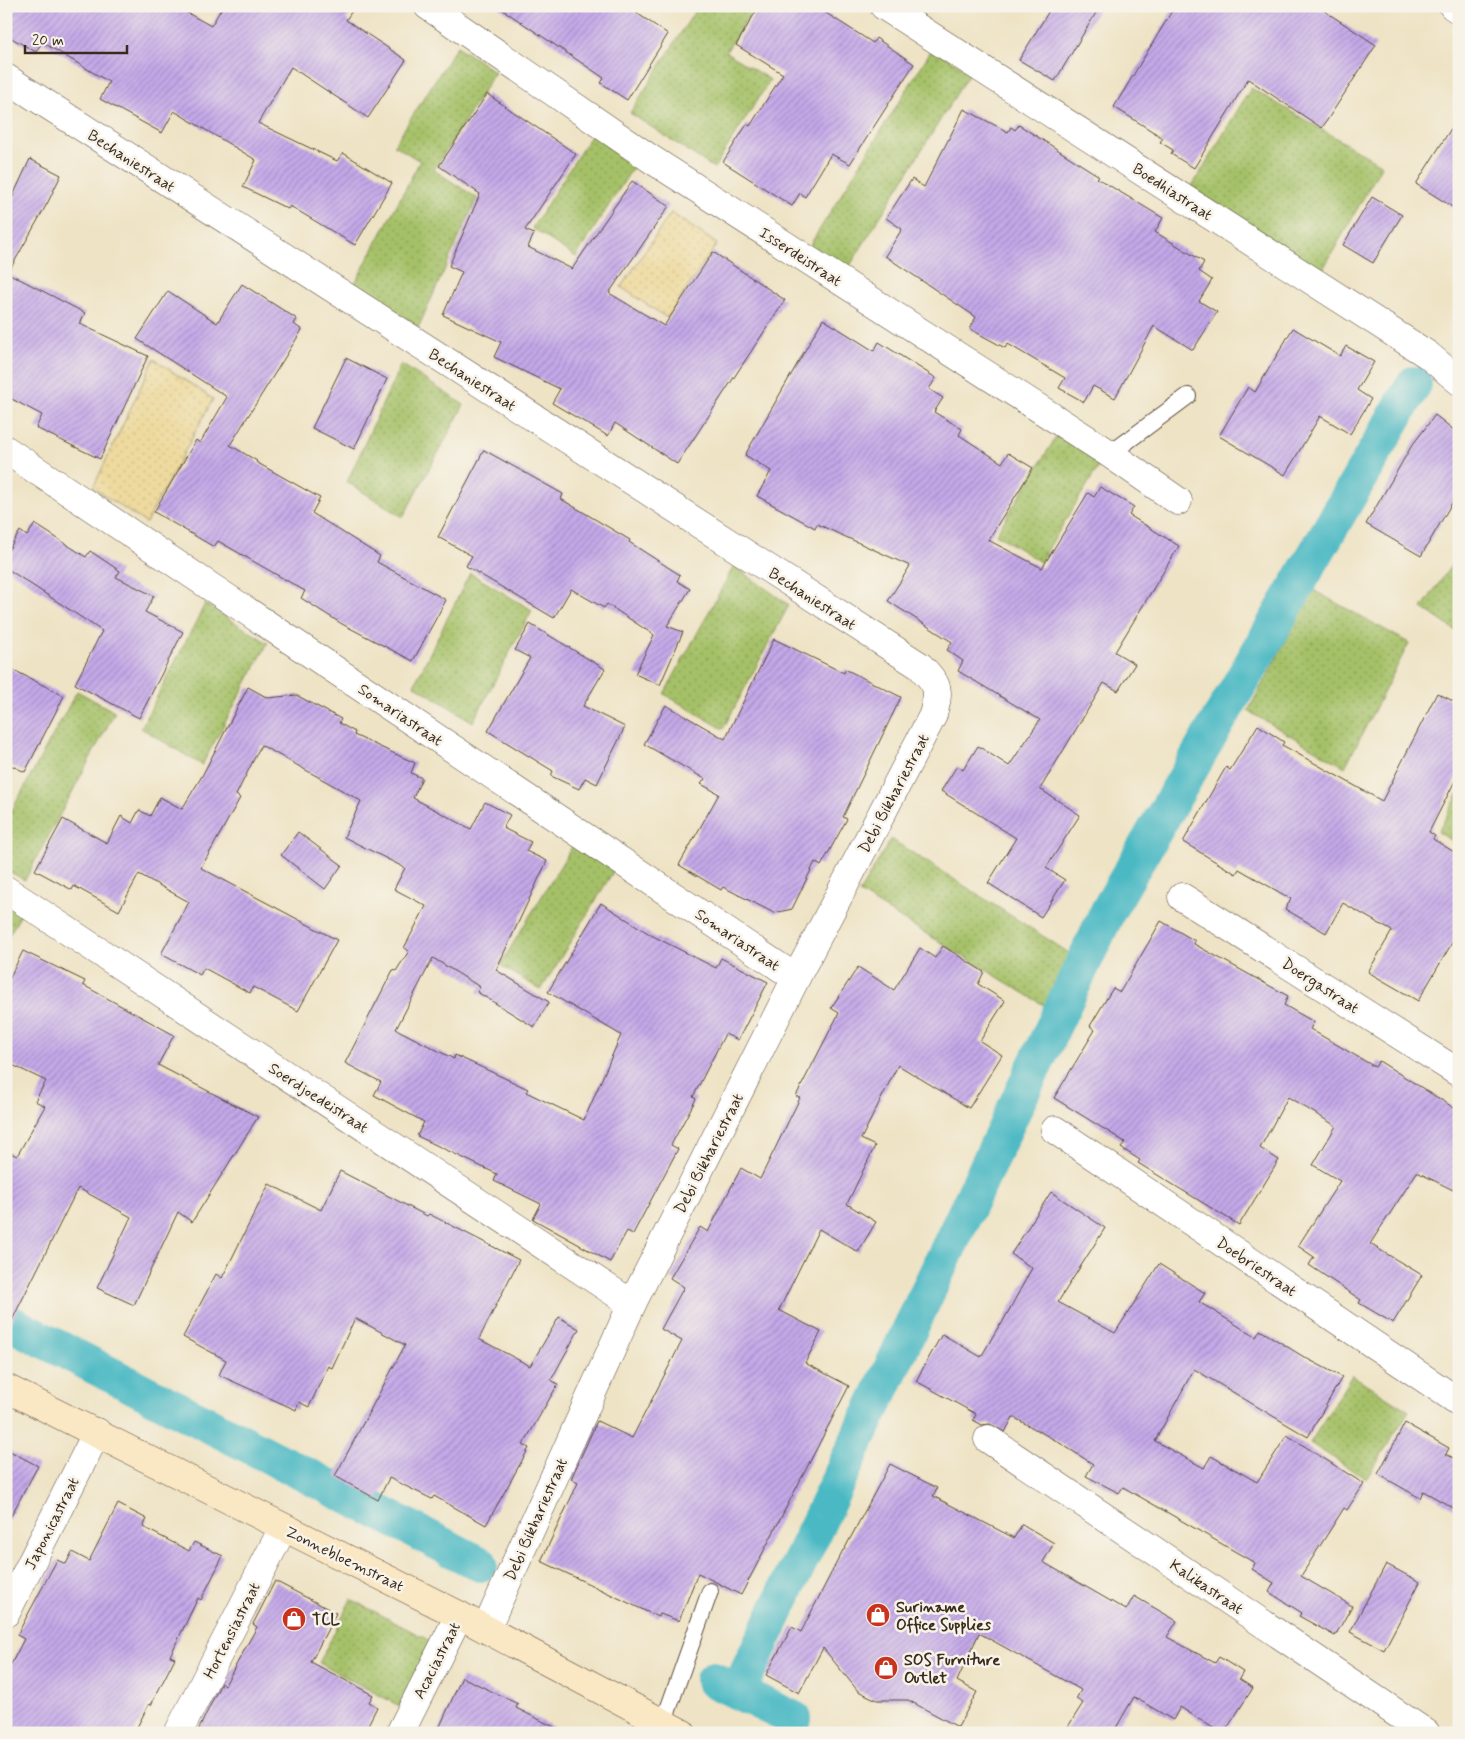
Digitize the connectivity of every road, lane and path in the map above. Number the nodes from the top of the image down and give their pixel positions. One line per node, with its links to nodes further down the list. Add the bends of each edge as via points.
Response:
1 (428, 6): 9 (street, Isserdeistraat, via 651,158)
2 (884, 6): 6 (street, Boedhiastraat, via 1428,355)
3 (1453, 6): 4 (street)
4 (1459, 10)
5 (6, 78): 11 (street, Bechaniestraat, via 920,666)
6 (1459, 380)
7 (1188, 396): 9 (lane)
8 (6, 450): 14 (street, Somariastraat)
9 (1110, 454): 10 (street, Isserdeistraat)
10 (1178, 501)
11 (936, 684): 14 (street, Debi Bikhariestraat, via 938,698 934,715)
12 (6, 890): 17 (street, Soerdjoedeistraat)
13 (1182, 897): 15 (street, Doergastraat)
14 (796, 978): 17 (street, Debi Bikhariestraat)
15 (1459, 1073)
16 (1055, 1130): 19 (street, Doebriestraat)
17 (632, 1304): 26 (street, Debi Bikhariestraat)
18 (6, 1388): 20 (street, Zonnebloemstraat)
19 (1459, 1402)
20 (96, 1432): 22 (street, Zonnebloemstraat); 24 (street, Japonicastraat)
21 (988, 1439): 30 (street, Kalikastraat)
22 (283, 1528): 25 (street, Zonnebloemstraat); 28 (street, Hortensiastraat)
23 (710, 1591): 27 (lane)
24 (6, 1613)
25 (460, 1615): 26 (street, Zonnebloemstraat); 29 (street, Acaciastraat)
26 (486, 1629): 27 (street, Zonnebloemstraat)
27 (662, 1727)
28 (178, 1733)
29 (400, 1733)
30 (1426, 1733)

